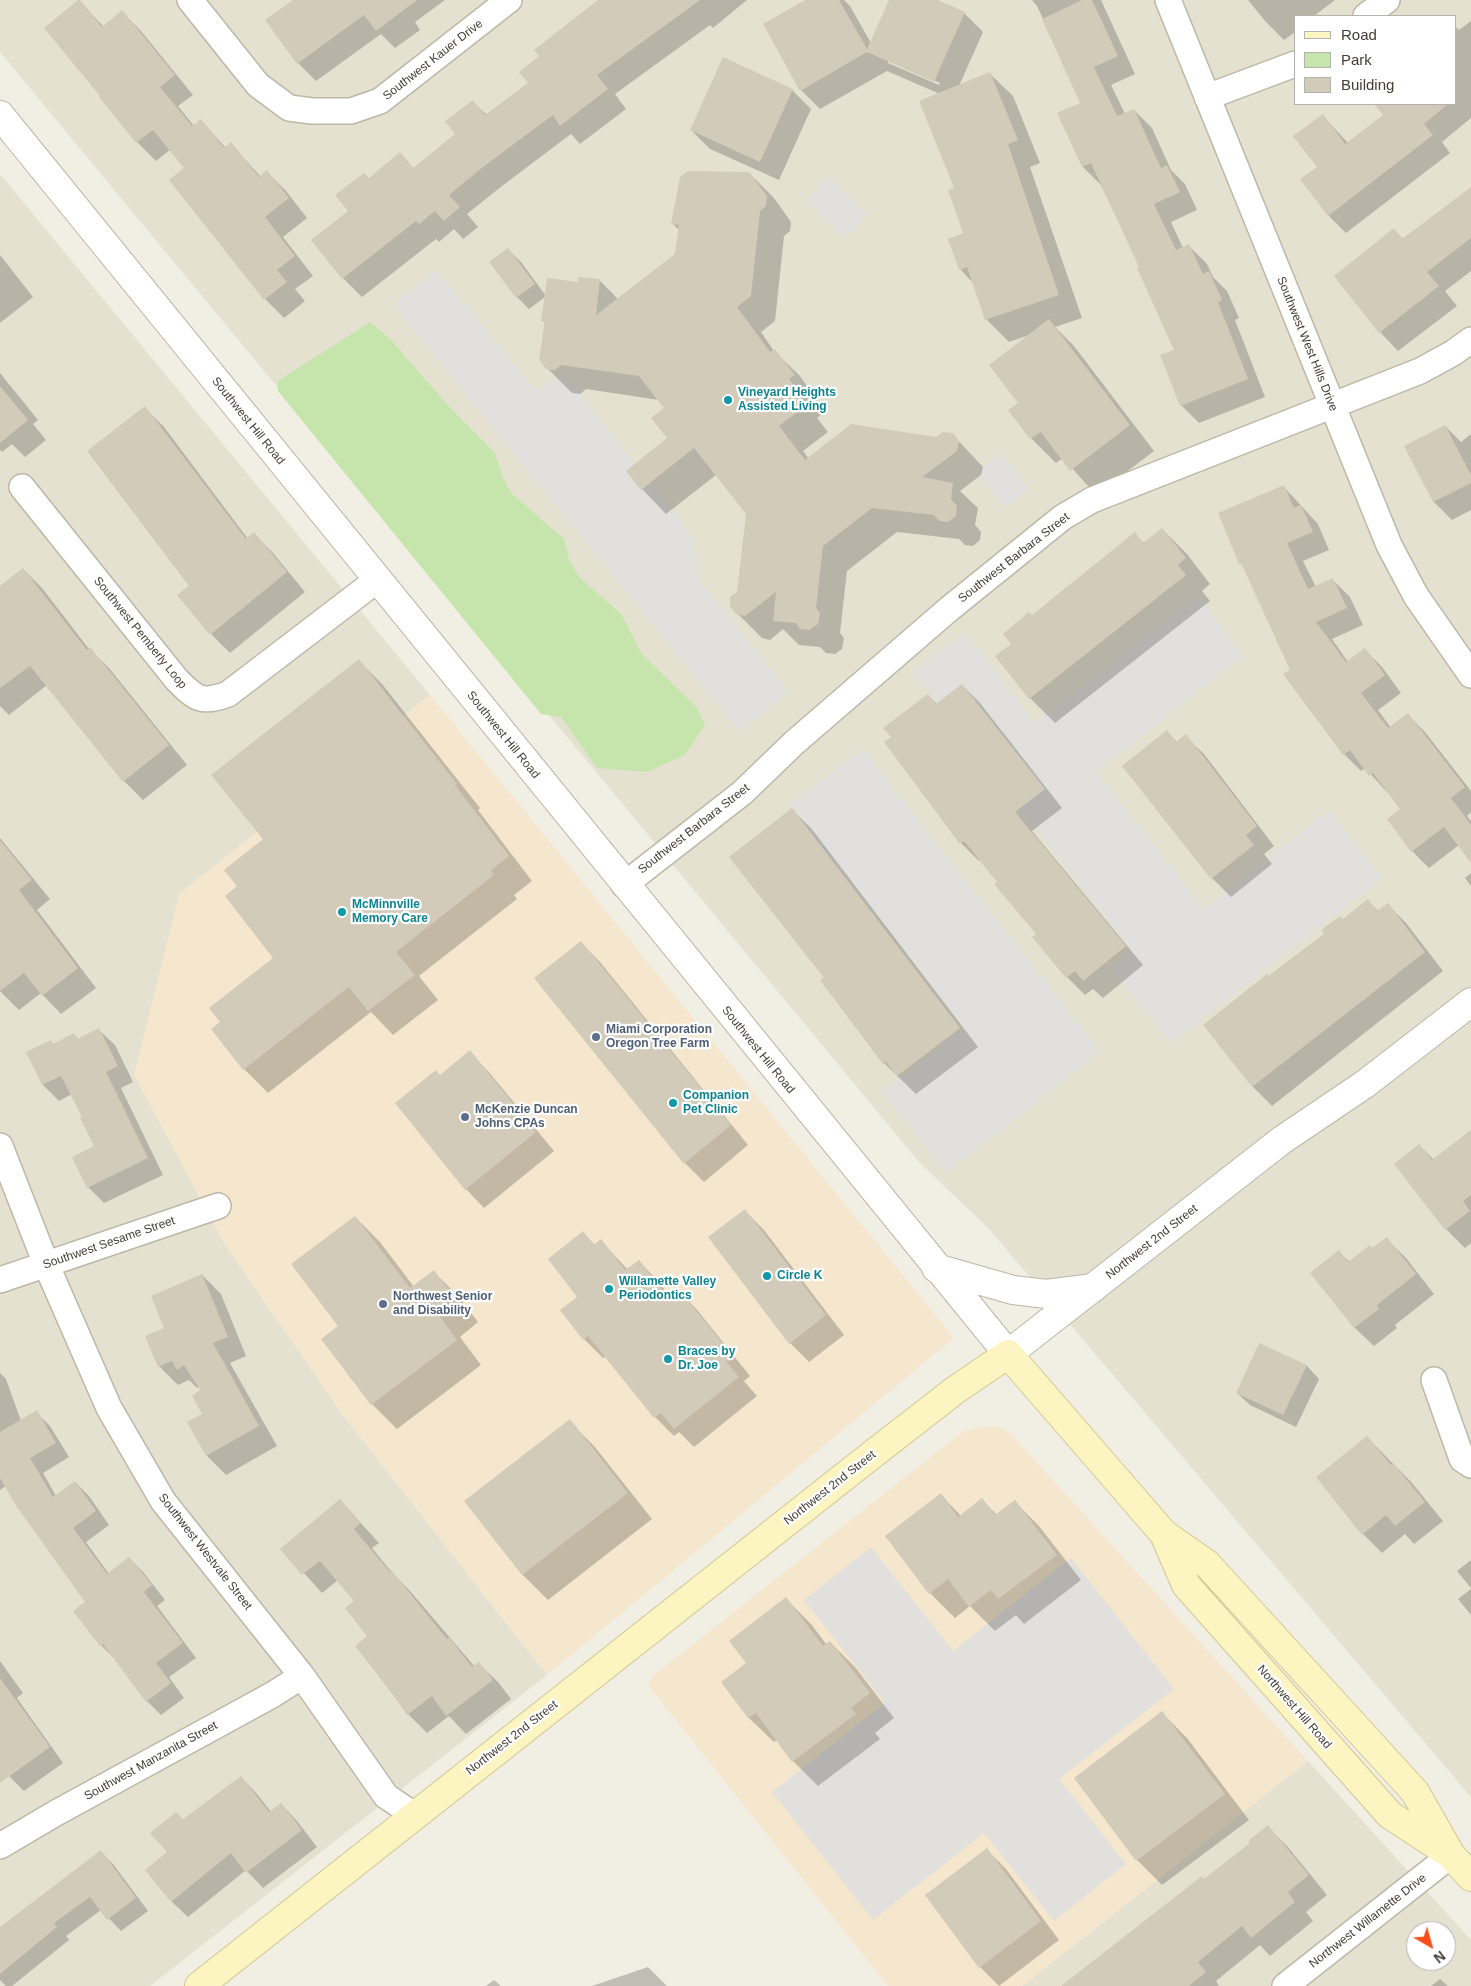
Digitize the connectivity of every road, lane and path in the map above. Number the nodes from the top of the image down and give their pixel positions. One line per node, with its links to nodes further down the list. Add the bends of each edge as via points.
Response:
1 (190, 0): 2 (street, Southwest Kauer Drive, via 258,85 289,108 351,111 380,101)
2 (509, 0)
3 (1168, 0): 7 (street, Southwest West Hills Drive)
4 (1387, 0): 5 (street)
5 (1367, 15)
6 (1294, 64): 7 (street)
7 (1207, 96): 10 (street, Southwest West Hills Drive)
8 (0, 115): 12 (street, Southwest Hill Road)
9 (1471, 340): 10 (street, Southwest Barbara Street, via 1420,370)
10 (1331, 406): 13 (street, Southwest West Hills Drive, via 1389,545 1416,596); 14 (street, Southwest Barbara Street, via 1092,500 1063,517 942,615 795,742 742,793)
11 (22, 487): 12 (street, Southwest Pemberly Loop, via 177,680 194,696 213,700 228,694)
12 (377, 580): 14 (street, Southwest Hill Road)
13 (1471, 675)
14 (624, 885): 19 (street, Southwest Hill Road)
15 (1471, 1002): 21 (street, Northwest 2nd Street, via 1365,1084 1282,1140)
16 (0, 1146): 18 (street, Southwest Westvale Street)
17 (218, 1206): 18 (street, Southwest Sesame Street)
18 (46, 1264): 20 (street, Southwest Sesame Street); 25 (street, Southwest Westvale Street, via 109,1408 163,1501)
19 (936, 1268): 21 (street, via 1013,1290 1046,1294); 22 (street, Southwest Hill Road)
20 (0, 1280)
21 (1093, 1288): 22 (street, Northwest 2nd Street)
22 (1008, 1354): 26 (main road, Northwest 2nd Street, via 879,1449); 28 (main road, Northwest Hill Road, via 1164,1534 1186,1585 1383,1808)
23 (1434, 1380): 24 (street, via 1462,1459)
24 (1471, 1465)
25 (302, 1676): 26 (street, Southwest Westvale Street, via 386,1796); 27 (street, Southwest Manzanita Street)
26 (414, 1815): 30 (main road, Northwest 2nd Street)
27 (0, 1846)
28 (1451, 1855): 29 (main road, Northwest Hill Road); 31 (street, Northwest Willamette Drive)
29 (1471, 1877)
30 (199, 1986)
31 (1285, 1986)

